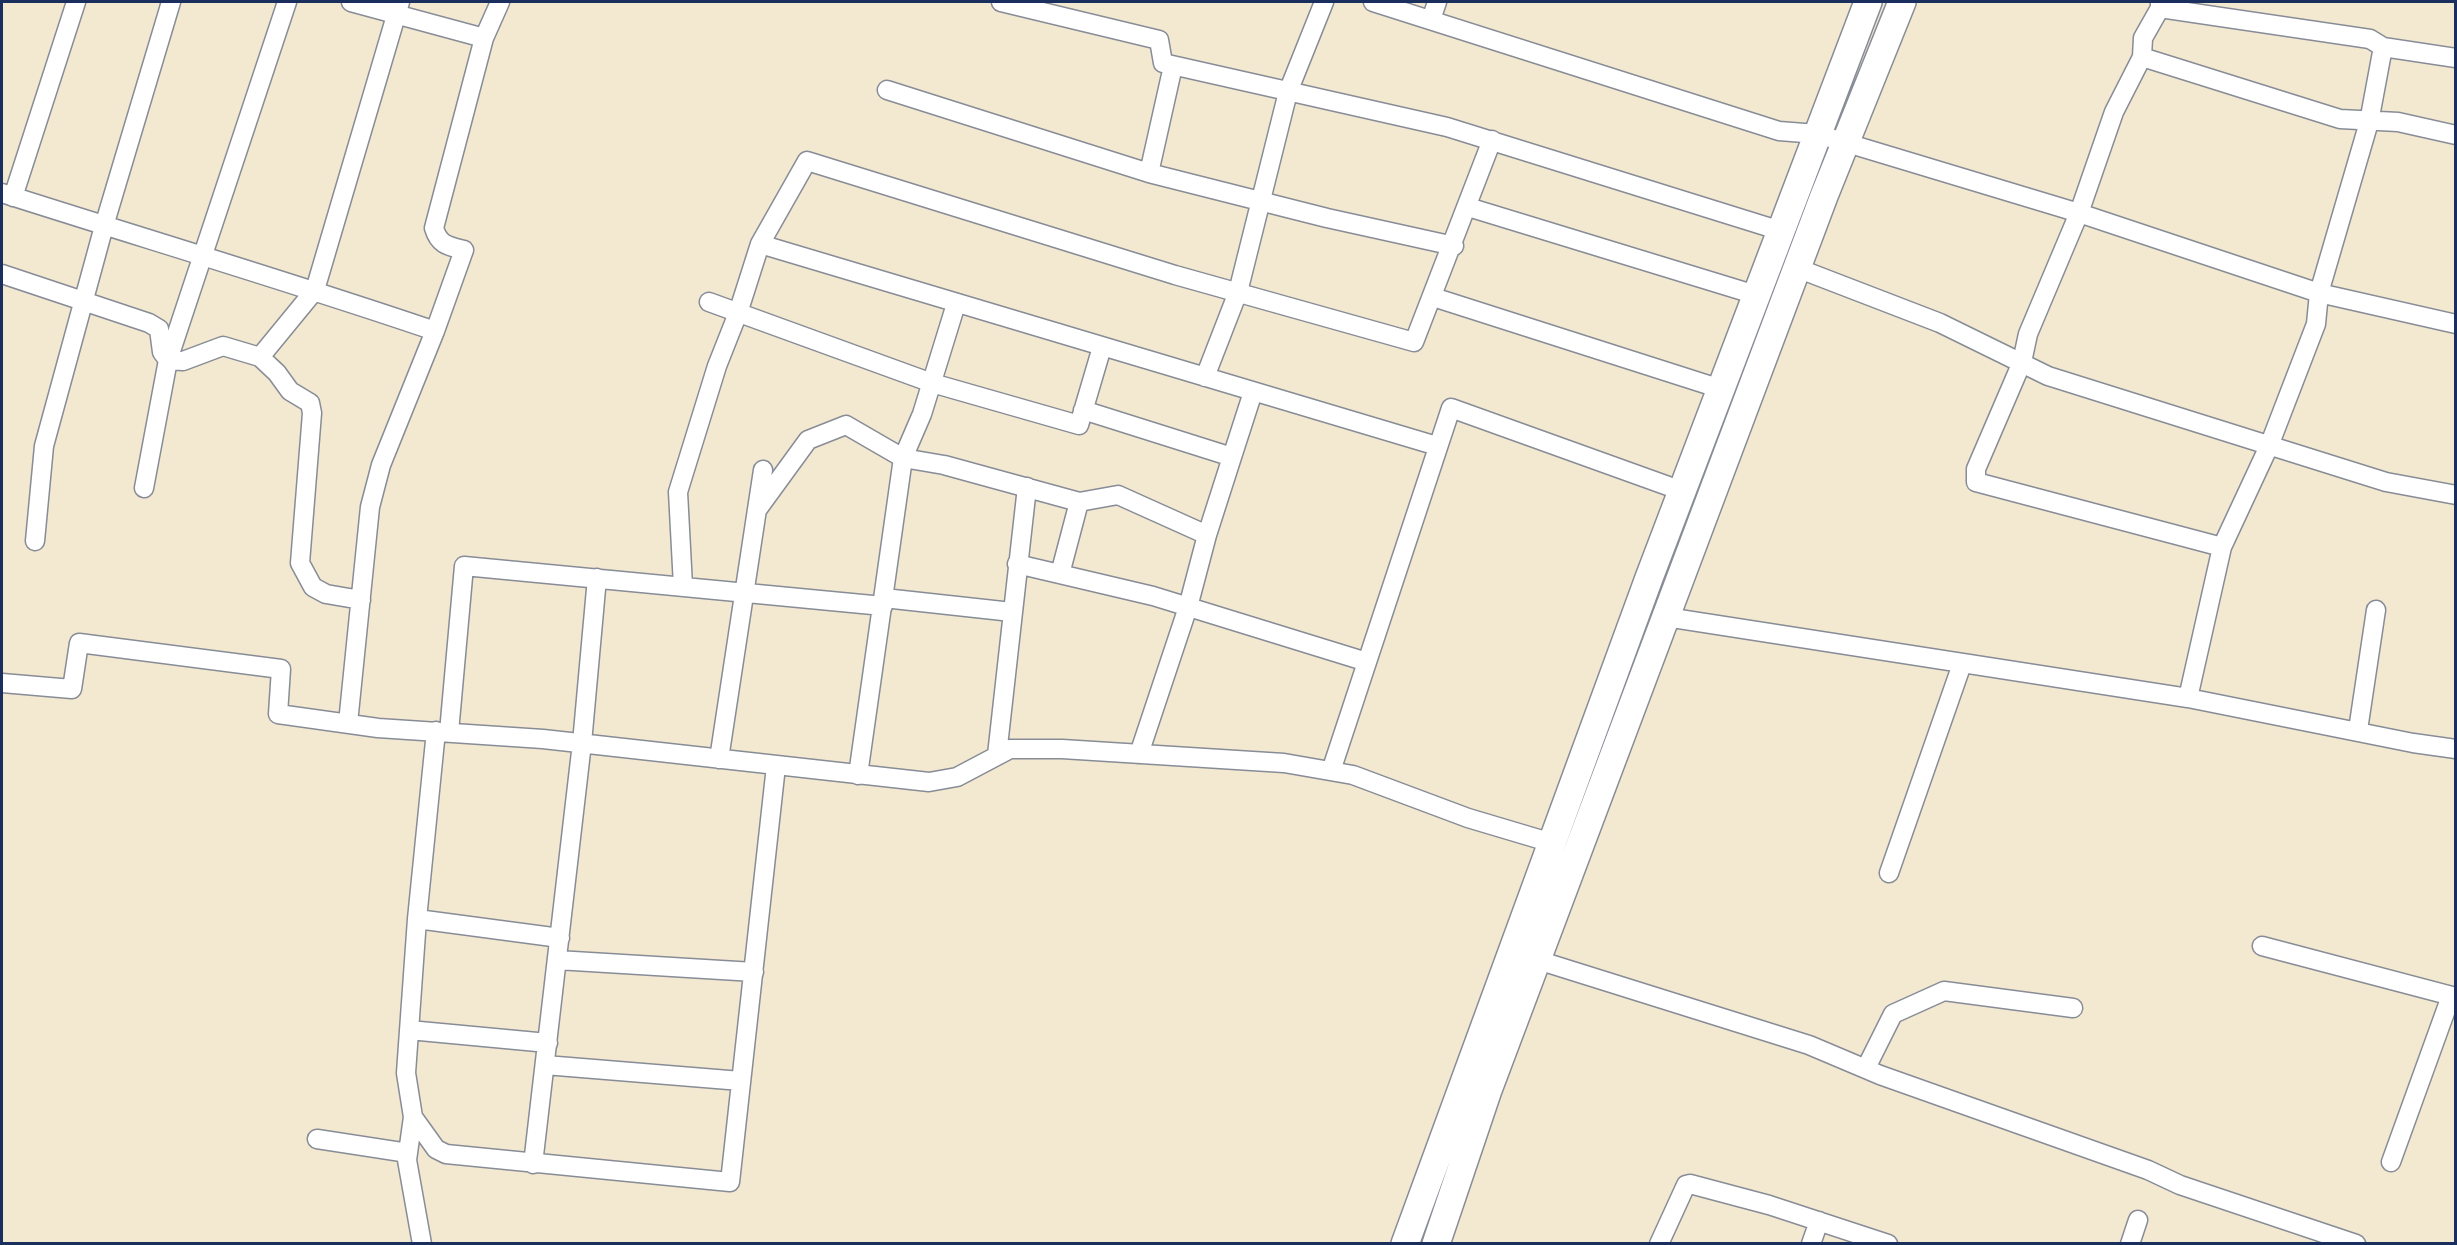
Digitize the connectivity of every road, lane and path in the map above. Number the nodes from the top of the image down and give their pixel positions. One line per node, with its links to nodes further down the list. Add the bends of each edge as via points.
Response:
1 (76, 2): 28 (street)
2 (171, 2): 32 (street)
3 (287, 2): 36 (street)
4 (351, 2): 13 (street)
5 (500, 2): 15 (street)
6 (1000, 2): 19 (street, via 1159,40 1163,63)
7 (1324, 2): 21 (street)
8 (1373, 2): 14 (street)
9 (1437, 2): 14 (street)
10 (1868, 2): 23 (main road)
11 (1902, 2): 26 (main road)
12 (2160, 5): 16 (street, via 2370,39); 17 (street, via 2143,38)
13 (399, 8): 15 (street); 39 (street)
14 (1431, 20): 23 (street, via 1779,131)
15 (484, 38): 49 (street, via 434,228 444,245 464,250)
16 (2383, 47): 18 (street); 22 (street)
17 (2142, 57): 22 (street, via 2340,119); 31 (street, via 2114,112)
18 (2456, 58)
19 (1173, 66): 21 (street); 27 (street)
20 (887, 90): 27 (street)
21 (1288, 92): 25 (street); 29 (street)
22 (2369, 122): 24 (street, via 2398,122); 41 (street)
23 (1817, 134): 26 (street); 33 (main road)
24 (2456, 135)
25 (1492, 140): 30 (street); 33 (street)
26 (1845, 144): 31 (street); 37 (main road)
27 (1149, 173): 29 (street)
28 (7, 195): 32 (street)
29 (1261, 201): 35 (street); 40 (street)
30 (1468, 207): 35 (street); 42 (street)
31 (2079, 213): 41 (street); 53 (street, via 2028,334)
32 (104, 226): 36 (street); 44 (street)
33 (1781, 231): 42 (main road)
34 (760, 244): 40 (street, via 807,161); 46 (street); 47 (street)
35 (1454, 246): 43 (street)
36 (202, 257): 39 (street); 52 (street)
37 (1797, 268): 53 (street, via 1940,323); 83 (main road)
38 (2, 274): 44 (street)
39 (315, 290): 49 (street); 51 (street)
40 (1238, 292): 43 (street, via 1414,342); 54 (street)
41 (2319, 293): 48 (street); 60 (street, via 2316,324)
42 (1756, 295): 56 (main road)
43 (1433, 297): 56 (street)
44 (85, 302): 52 (street, via 159,329 162,352); 71 (street, via 44,446)
45 (709, 302): 47 (street)
46 (956, 304): 50 (street); 55 (street)
47 (738, 313): 55 (street); 76 (street, via 717,366 678,492)
48 (2456, 324)
49 (435, 331): 78 (street, via 381,465 370,507)
50 (1102, 347): 54 (street); 58 (street)
51 (260, 357): 52 (street, via 222,346 183,361); 78 (street, via 290,391 310,403 312,413 300,564 313,587 326,594)
52 (168, 360): 65 (street)
53 (2022, 362): 60 (street, via 2048,376); 72 (street, via 1977,469 1976,482)
54 (1205, 377): 57 (street)
55 (932, 383): 58 (street, via 1079,425); 62 (street)
56 (1721, 389): 66 (main road)
57 (1253, 392): 59 (street); 61 (street)
58 (1083, 410): 61 (street)
59 (1437, 446): 66 (street, via 1451,408); 84 (street)
60 (2269, 446): 67 (street, via 2386,482); 72 (street)
61 (1232, 457): 70 (street)
62 (903, 458): 64 (street); 69 (street, via 846,425 807,440); 79 (street)
63 (763, 470): 69 (street)
64 (1027, 487): 68 (street); 73 (street)
65 (144, 488)
66 (1682, 491): 99 (main road)
67 (2456, 495)
68 (1079, 502): 70 (street, via 1118,495); 74 (street)
69 (757, 510): 77 (street)
70 (1207, 535): 80 (street)
71 (35, 541)
72 (2222, 547): 87 (street)
73 (1017, 564): 74 (street); 82 (street)
74 (1060, 574): 80 (street)
75 (597, 578): 76 (street); 90 (street, via 465,566); 91 (street)
76 (683, 586): 77 (street)
77 (744, 592): 79 (street); 95 (street)
78 (361, 600): 88 (street)
79 (884, 602): 82 (street); 98 (street)
80 (1188, 607): 84 (street); 93 (street)
81 (2376, 609): 89 (street)
82 (1012, 612): 94 (street)
83 (1666, 617): 85 (street); 106 (main road)
84 (1367, 662): 97 (street)
85 (1962, 664): 87 (street); 100 (street)
86 (2, 683): 88 (street, via 72,689 79,643 281,669 278,714)
87 (2188, 698): 89 (street)
88 (348, 723): 90 (street)
89 (2358, 730): 92 (street, via 2413,744)
90 (442, 732): 91 (street); 101 (street)
91 (582, 743): 95 (street); 102 (street)
92 (2456, 749)
93 (1139, 754): 94 (street, via 1010,749); 97 (street, via 1284,763)
94 (997, 755): 98 (street, via 957,777 929,782)
95 (719, 759): 96 (street)
96 (776, 766): 98 (street); 107 (street)
97 (1331, 771): 99 (street, via 1353,775 1468,818)
98 (858, 775)
99 (1552, 843): 104 (main road)
100 (1889, 873)
101 (417, 919): 102 (street); 110 (street)
102 (560, 938): 105 (street)
103 (2262, 946): 108 (street)
104 (1512, 952): 106 (street); 123 (main road)
105 (557, 960): 107 (street); 111 (street)
106 (1538, 960): 113 (street, via 1809,1045); 124 (main road, via 1488,1090)
107 (754, 972): 114 (street)
108 (2453, 996): 118 (street)
109 (2073, 1008): 113 (street, via 1944,991 1893,1014)
110 (409, 1030): 111 (street); 115 (street, via 406,1072)
111 (548, 1043): 112 (street)
112 (545, 1065): 114 (street); 119 (street)
113 (1866, 1068): 129 (street, via 2180,1185)
114 (741, 1081): 119 (street, via 730,1182)
115 (413, 1117): 117 (street); 119 (street, via 436,1149 446,1154)
116 (316, 1139): 117 (street)
117 (408, 1153): 122 (street)
118 (2391, 1162)
119 (533, 1164)
120 (2138, 1220): 128 (street)
121 (1819, 1221): 125 (street, via 1690,1184 1686,1185); 126 (street); 127 (street)
122 (422, 1244)
123 (1405, 1244)
124 (1436, 1244)
125 (1659, 1244)
126 (1810, 1244)
127 (1888, 1244)
128 (2130, 1244)
129 (2356, 1244)

